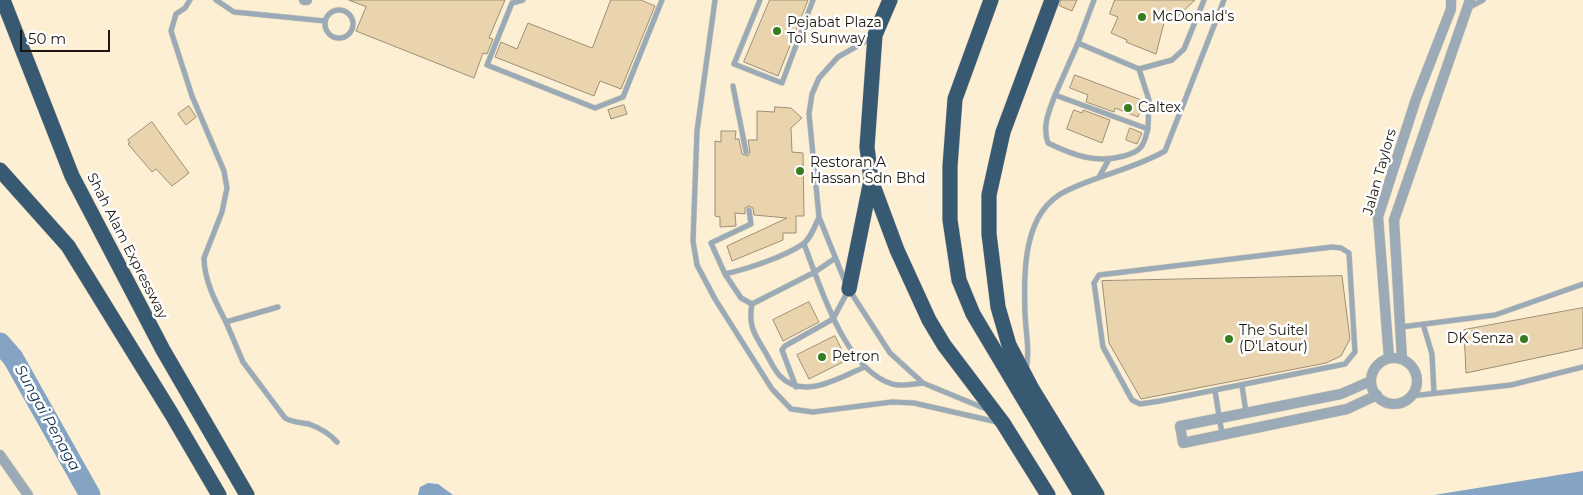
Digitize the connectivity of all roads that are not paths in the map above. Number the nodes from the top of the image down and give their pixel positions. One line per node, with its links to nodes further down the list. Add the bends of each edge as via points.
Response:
1 (3, 0): 67 (highway, Shah Alam Expressway, via 72,176 163,350)
2 (190, 0): 42 (lane, via 176,14 171,27 192,96 226,180 226,198 204,258 216,304)
3 (216, 0): 19 (lane, via 234,12)
4 (523, 0): 17 (lane)
5 (662, 0): 17 (lane, via 623,97 595,108 487,65)
6 (715, 0): 59 (lane, via 697,131 693,241 697,265 715,299 772,389 791,409 813,412 892,402)
7 (760, 0): 8 (lane, via 734,64 782,83)
8 (814, 0)
9 (890, 0): 20 (highway)
10 (991, 0): 61 (highway, via 954,99 950,220 958,280 973,314)
11 (1052, 0): 49 (highway, via 1003,132 989,195 989,234 998,307 1009,345)
12 (1094, 0): 21 (lane)
13 (1204, 0): 22 (lane, via 1184,49 1172,60)
14 (1224, 0): 29 (lane, via 1166,151 1146,162)
15 (1451, 0): 45 (street, Jalan Taylors, via 1451,9 1416,99 1378,217)
16 (1483, 0): 18 (lane, Jalan Taylors)
17 (512, 1)
18 (1469, 4): 44 (street, Jalan Taylors, via 1394,220)
19 (325, 21): 19 (lane, via 331,13 339,10 348,14 352,26 344,37 335,38 328,33)
20 (876, 35): 30 (highway, via 867,147); 32 (lane, via 838,57 819,78 812,94 809,114)
21 (1078, 43): 22 (lane); 24 (lane)
22 (1138, 69): 25 (lane, via 1149,100)
23 (732, 86): 26 (lane)
24 (1055, 94): 25 (lane); 27 (lane, via 1045,128 1048,143 1083,157)
25 (1148, 129): 27 (lane, via 1138,150)
26 (746, 152)
27 (1108, 160): 29 (lane)
28 (0, 170): 66 (highway, via 68,246)
29 (1099, 177): 49 (lane, via 1064,191 1045,207 1032,231 1025,265 1025,315 1030,355)
30 (871, 180): 38 (highway); 59 (highway, via 897,250 929,320)
31 (749, 210): 36 (lane, via 750,224 711,243)
32 (819, 217): 33 (lane); 34 (lane)
33 (804, 244): 35 (lane); 36 (lane, via 747,269)
34 (834, 259): 35 (lane); 38 (lane)
35 (815, 272): 39 (lane); 41 (lane)
36 (725, 274): 39 (lane, via 741,298)
37 (1583, 284): 43 (lane, via 1495,315)
38 (849, 289): 41 (lane); 51 (lane, via 890,353)
39 (752, 304): 53 (lane, via 749,317 752,331 780,377)
40 (278, 307): 42 (lane)
41 (833, 318): 47 (lane); 53 (lane, via 782,350)
42 (226, 322): 63 (lane, via 243,362 286,418 309,424 331,435)
43 (1423, 324): 44 (lane); 55 (lane, via 1432,354)
44 (1400, 327): 46 (street, Jalan Taylors)
45 (1389, 358): 46 (street); 50 (street, via 1376,367)
46 (1402, 359): 57 (street, via 1416,375 1417,383)
47 (865, 367): 51 (lane, via 899,386); 53 (lane, via 814,387)
48 (1583, 367): 55 (lane, via 1511,385)
49 (1025, 376): 61 (highway)
50 (1371, 381): 56 (street); 58 (street, via 1340,394)
51 (922, 384): 59 (lane, via 965,399)
52 (1242, 386): 54 (lane); 54 (lane, via 1351,360 1355,352 1348,253 1332,247 1099,275 1096,278 1102,347 1132,400 1140,404); 58 (lane)
53 (796, 387)
54 (1215, 391): 60 (lane)
55 (1434, 393): 57 (lane)
56 (1377, 395): 57 (street, via 1390,403); 62 (street, via 1347,409)
57 (1411, 396)
58 (1246, 413): 60 (street)
59 (999, 418): 68 (highway)
60 (1219, 418): 62 (lane); 62 (street, via 1180,426 1183,443)
61 (1050, 430): 69 (highway); 70 (highway)
62 (1222, 434)
63 (337, 442)
64 (0, 455): 65 (street)
65 (28, 495)
66 (219, 495)
67 (247, 495)
68 (1048, 495)
69 (1081, 495)
70 (1096, 495)

